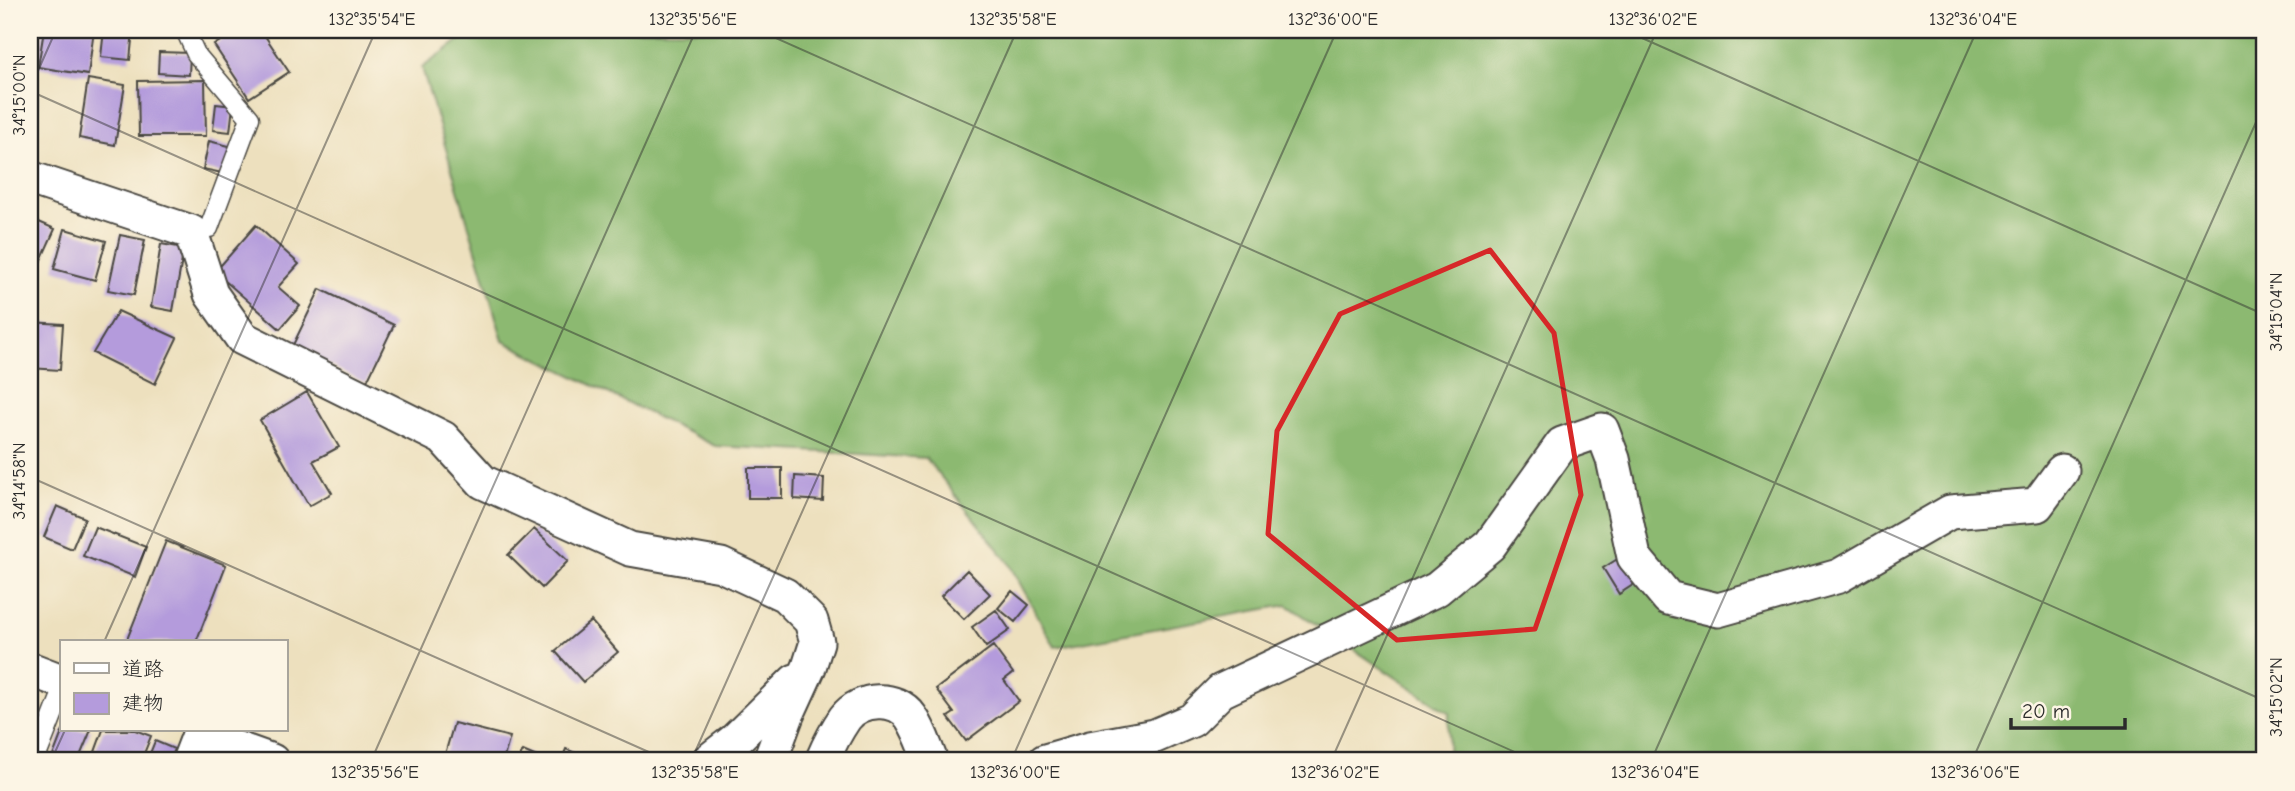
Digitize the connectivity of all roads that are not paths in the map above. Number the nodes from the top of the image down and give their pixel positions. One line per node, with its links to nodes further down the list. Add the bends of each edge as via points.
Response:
1 (185, 30): 3 (lane, via 196,54 250,118 209,229)
2 (30, 178): 3 (street)
3 (191, 232): 5 (street, via 211,293 242,338 443,438 483,482 630,548 721,565 785,595 811,621 817,642)
4 (2062, 471): 16 (street, via 2037,505 1950,512 1839,576 1718,610 1668,598 1634,557 1613,459 1602,430 1562,444 1490,545 1437,589 1220,691 1192,720 1155,736)
5 (809, 667): 12 (street); 13 (street)
6 (30, 669): 7 (street)
7 (60, 681)
8 (60, 698): 10 (lane)
9 (191, 742): 11 (street)
10 (35, 761)
11 (272, 761)
12 (708, 761)
13 (770, 761)
14 (822, 761): 15 (street, via 847,716 880,700 898,705 910,716)
15 (931, 761)
16 (1045, 761)

